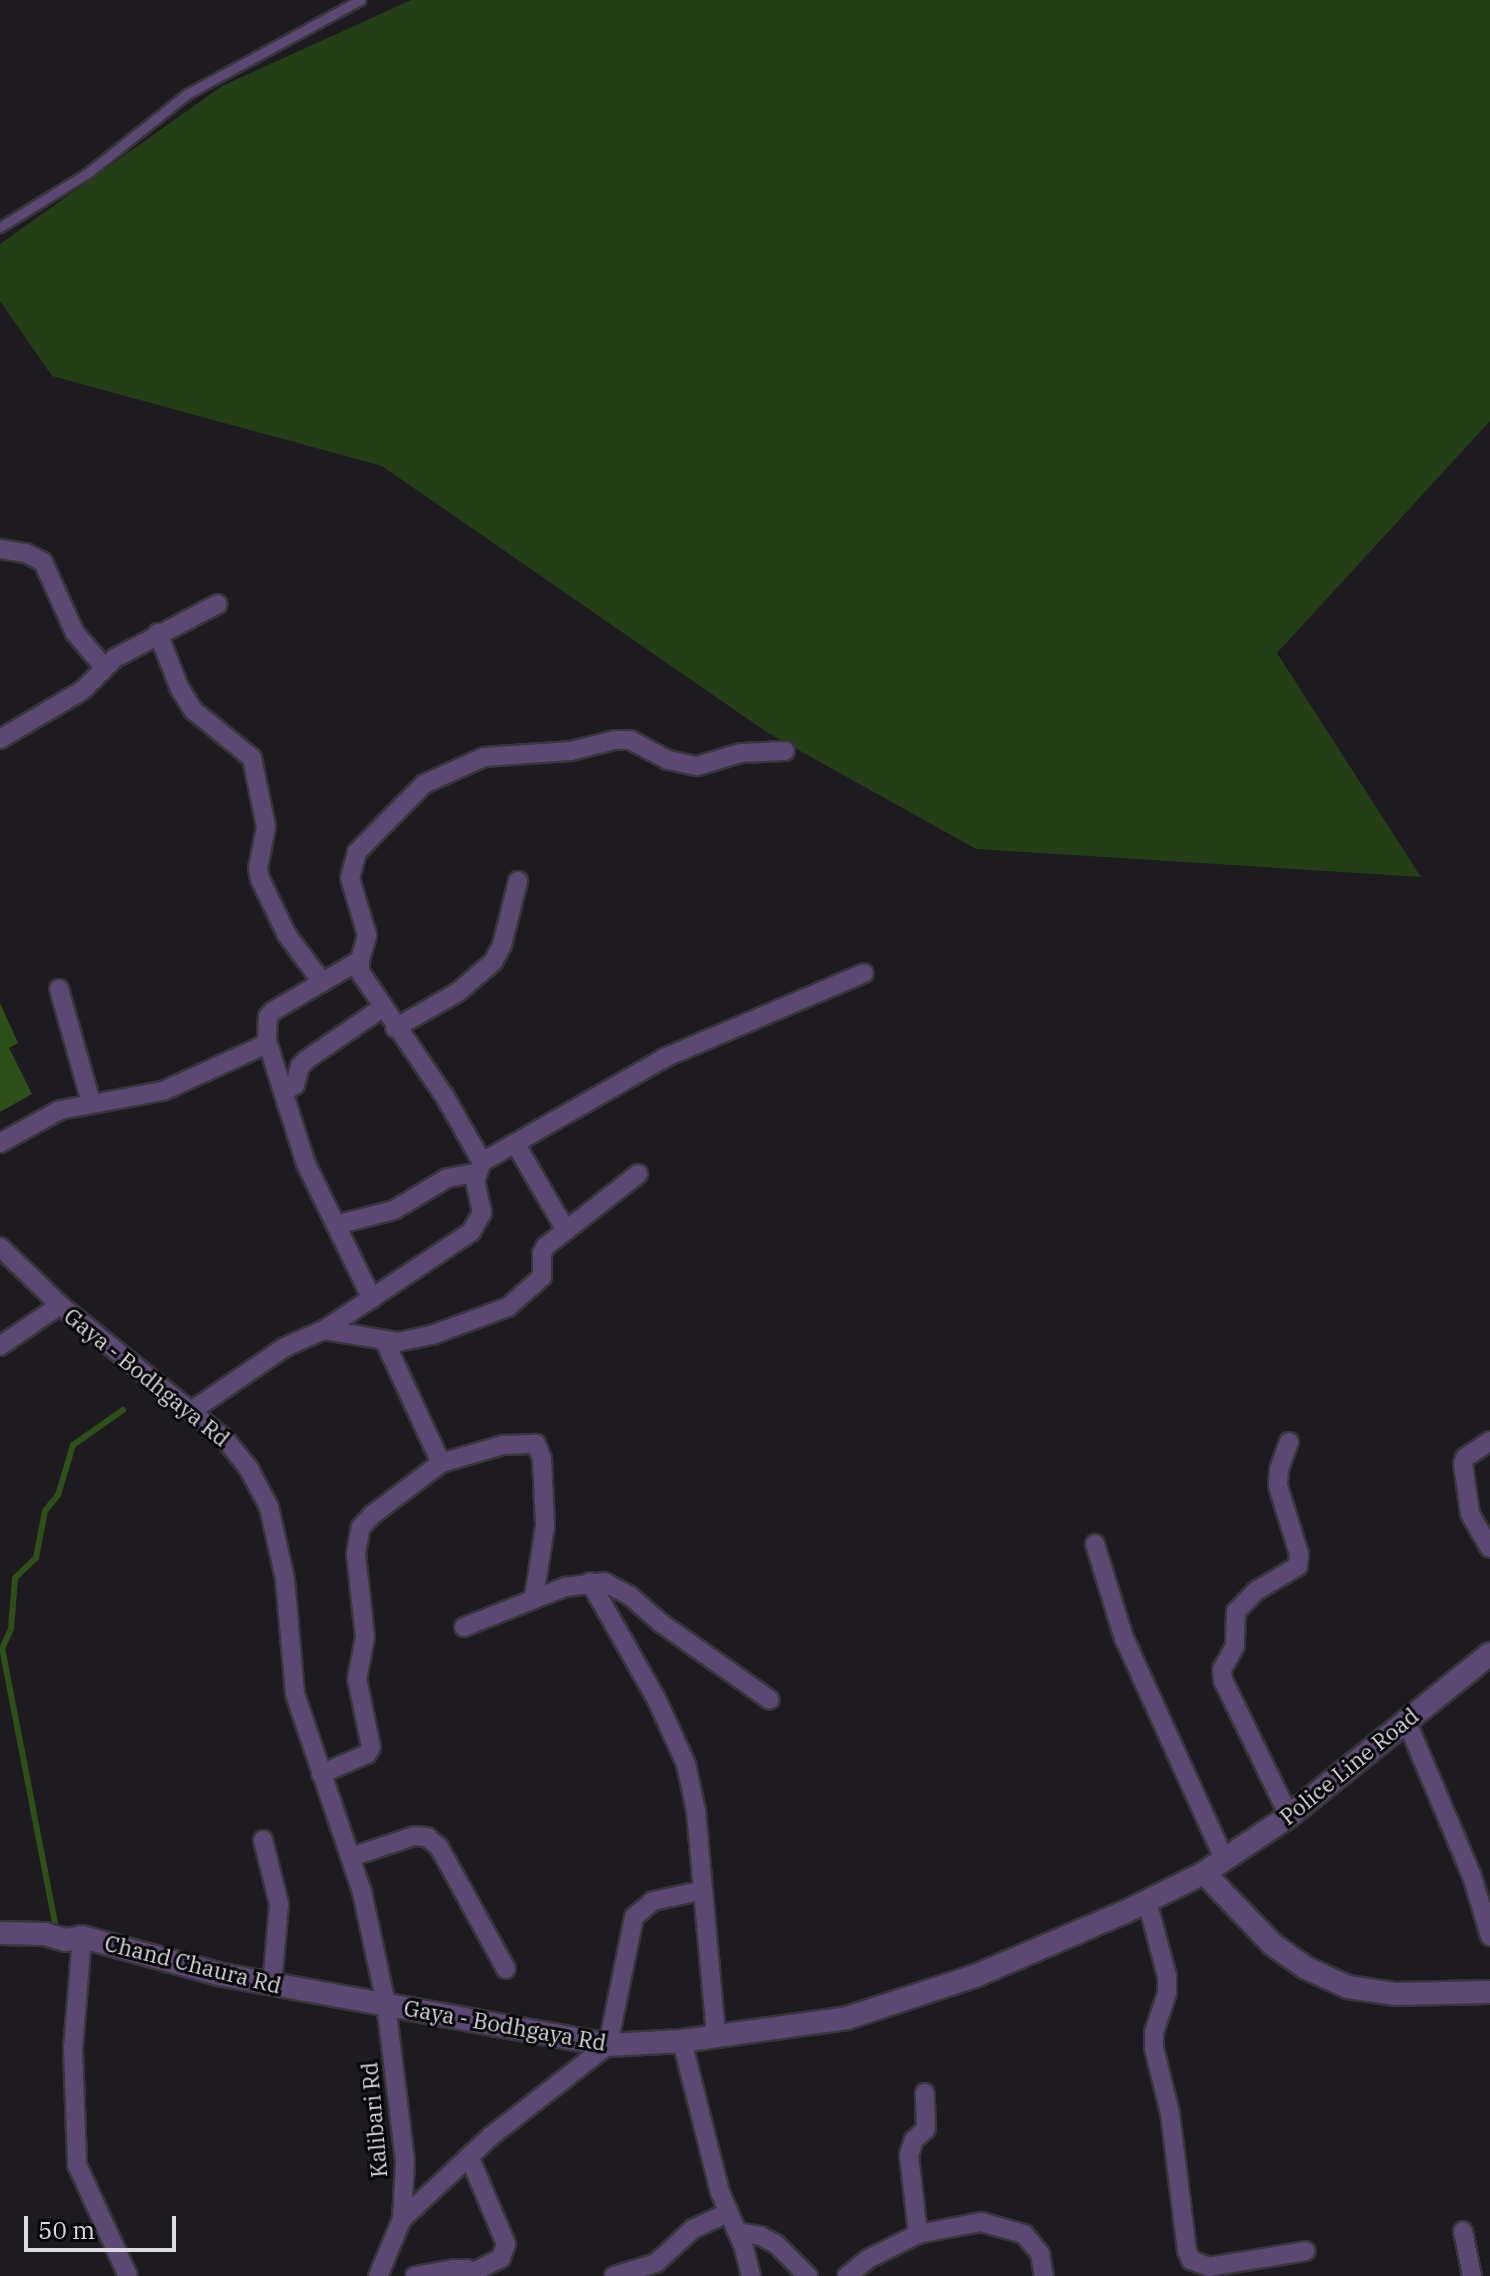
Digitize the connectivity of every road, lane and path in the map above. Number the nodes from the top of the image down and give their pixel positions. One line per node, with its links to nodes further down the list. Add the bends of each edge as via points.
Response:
1 (360, 0): 2 (lane, via 187,94 89,172)
2 (0, 227)
3 (0, 549): 6 (street, via 43,562 75,633)
4 (218, 604): 5 (street)
5 (158, 633): 6 (street); 12 (street, via 193,710 252,758 266,827 260,879 287,935)
6 (104, 667): 7 (street, via 83,690)
7 (0, 739)
8 (785, 751): 10 (street, via 741,753 697,766 668,760 630,740 615,740 571,751 484,757 442,774 403,803 357,852 350,878 367,935)
9 (518, 881): 15 (street, via 493,962 458,992)
10 (360, 960): 12 (street); 14 (street, via 360,972)
11 (864, 973): 20 (street, via 664,1058)
12 (322, 982): 16 (street, via 273,1011)
13 (59, 989): 18 (street)
14 (382, 1008): 15 (street); 17 (street, via 306,1060 295,1085)
15 (395, 1028): 21 (street, via 445,1097)
16 (267, 1041): 17 (street); 18 (street, via 163,1091)
17 (283, 1092): 23 (street, via 306,1164)
18 (91, 1102): 19 (street, via 60,1110)
19 (0, 1143)
20 (515, 1143): 21 (street); 24 (street)
21 (479, 1167): 23 (street, via 447,1178 394,1210); 26 (street, via 482,1213 471,1232)
22 (638, 1174): 24 (street)
23 (336, 1225): 26 (street)
24 (565, 1229): 29 (street, via 542,1253 542,1277 508,1307 432,1335)
25 (0, 1247): 27 (street, Gaya - Bodhgaya Rd)
26 (372, 1299): 28 (street)
27 (60, 1305): 30 (street); 31 (street, Gaya - Bodhgaya Rd)
28 (324, 1330): 29 (street); 31 (street, via 285,1347)
29 (385, 1342): 34 (street)
30 (0, 1346)
31 (193, 1410): 43 (street, Gaya - Bodhgaya Rd, via 236,1450 269,1507 285,1579 295,1694)
32 (1490, 1441): 36 (street, via 1463,1464 1470,1514)
33 (1289, 1442): 44 (street, via 1278,1486 1296,1539 1298,1566 1256,1591 1236,1612 1235,1646 1222,1669)
34 (441, 1463): 38 (street, via 503,1445 536,1444 542,1459 545,1526); 43 (street, via 361,1527 356,1554 365,1637 357,1679 371,1747 367,1754)
35 (1095, 1544): 47 (street, via 1124,1638)
36 (1490, 1548)
37 (590, 1582): 38 (street); 41 (street, via 615,1586); 49 (street, via 656,1698 686,1764 696,1811)
38 (534, 1598): 39 (street)
39 (464, 1627)
40 (1490, 1654): 42 (street, Police Line Road)
41 (770, 1700)
42 (1406, 1720): 44 (street, Police Line Road); 52 (street, via 1472,1876)
43 (321, 1774): 46 (street, Gaya - Bodhgaya Rd)
44 (1289, 1816): 47 (street, Police Line Road)
45 (263, 1840): 55 (street, via 279,1904)
46 (351, 1857): 54 (street, via 414,1836 427,1837 439,1847); 57 (street, Gaya - Bodhgaya Rd)
47 (1225, 1861): 48 (street, Police Line Road)
48 (1204, 1873): 50 (street, Gaya - Bodhgaya Rd); 56 (street, via 1272,1944 1306,1968 1348,1987 1395,1994)
49 (700, 1891): 58 (street); 60 (street, via 653,1901 634,1917)
50 (1147, 1901): 58 (street, Gaya - Bodhgaya Rd, via 975,1976 847,2018); 69 (street, via 1167,1976 1154,2048 1170,2113 1187,2251 1198,2265)
51 (0, 1933): 53 (street, Chand Chaura Rd)
52 (1490, 1936)
53 (82, 1937): 55 (street, Chand Chaura Rd); 71 (street, via 73,2048 77,2165)
54 (506, 1969)
55 (272, 1985): 57 (street, Chand Chaura Rd)
56 (1490, 1992)
57 (386, 2004): 60 (street, Gaya - Bodhgaya Rd); 64 (street, Kalibari Rd, via 405,2162)
58 (716, 2036): 59 (street, Gaya - Bodhgaya Rd)
59 (682, 2041): 60 (street, Gaya - Bodhgaya Rd); 63 (street)
60 (608, 2045): 62 (street)
61 (925, 2093): 67 (street, via 926,2129 914,2140 909,2155)
62 (469, 2156): 64 (street); 70 (street, via 506,2244 501,2258)
63 (728, 2213): 66 (street); 74 (street, via 693,2229 656,2263)
64 (402, 2219): 72 (street, Kalibari Rd)
65 (1463, 2231): 79 (street)
66 (738, 2232): 75 (street); 76 (street, via 777,2245)
67 (918, 2234): 77 (street); 78 (street, via 981,2222 1010,2229 1033,2243)
68 (1306, 2251): 69 (street)
69 (1217, 2271)
70 (476, 2274): 73 (street, via 454,2269)
71 (128, 2276)
72 (378, 2276)
73 (415, 2276)
74 (614, 2276)
75 (751, 2276)
76 (808, 2276)
77 (847, 2276)
78 (1044, 2276)
79 (1472, 2276)

